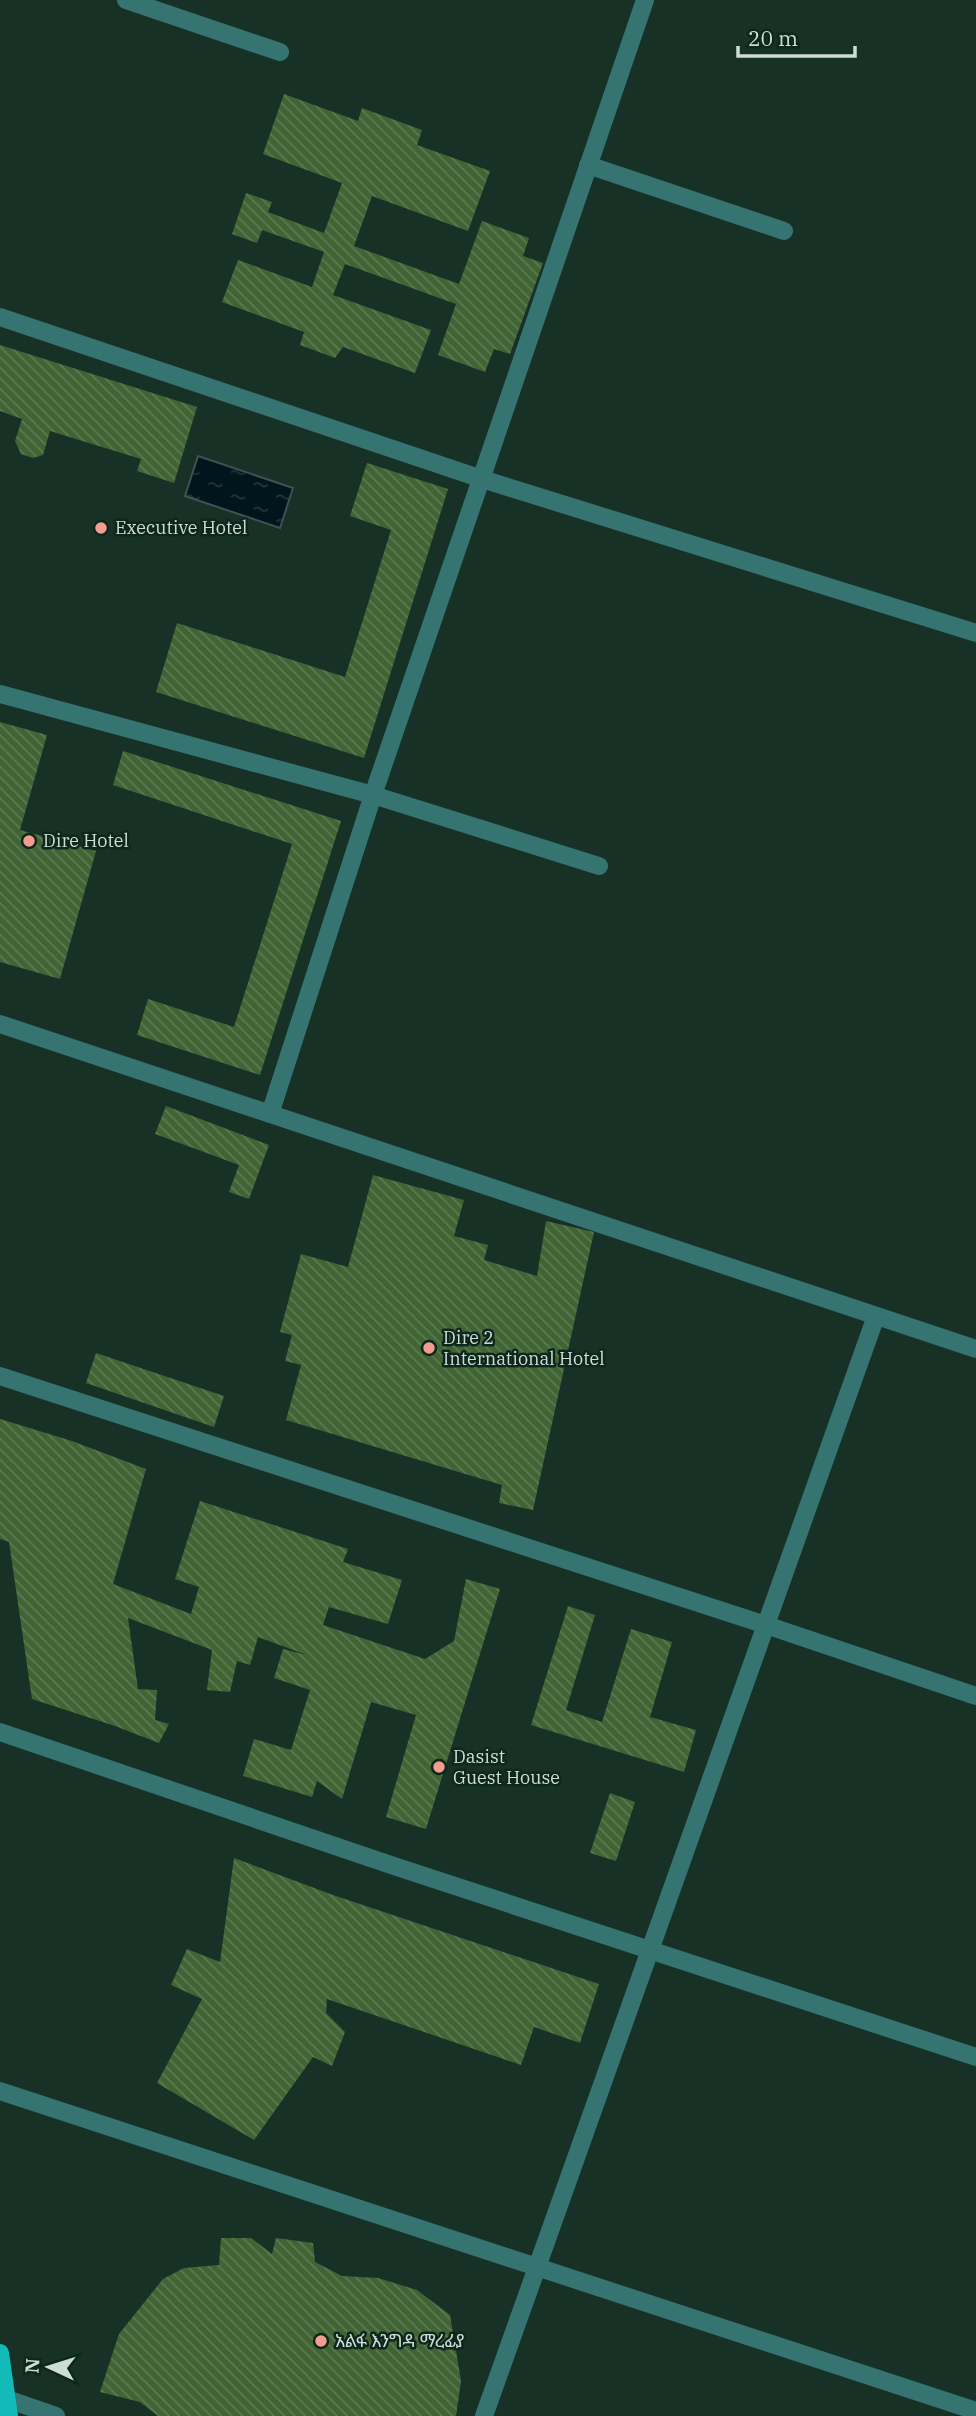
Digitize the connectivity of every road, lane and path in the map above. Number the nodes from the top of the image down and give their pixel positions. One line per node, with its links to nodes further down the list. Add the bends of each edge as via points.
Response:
1 (126, 0): 3 (street)
2 (645, 0): 4 (street)
3 (280, 52)
4 (588, 165): 5 (street); 7 (street)
5 (784, 231)
6 (0, 317): 7 (street)
7 (482, 479): 8 (street); 10 (street)
8 (976, 633)
9 (0, 694): 10 (street)
10 (373, 795): 11 (street); 13 (street)
11 (599, 866)
12 (0, 1024): 13 (street)
13 (270, 1114): 14 (street)
14 (877, 1316): 15 (street); 17 (street)
15 (976, 1349)
16 (0, 1376): 17 (street)
17 (766, 1625): 18 (street); 20 (street)
18 (976, 1696)
19 (0, 1732): 20 (street)
20 (650, 1949): 21 (street); 23 (street)
21 (976, 2057)
22 (0, 2091): 23 (street)
23 (537, 2267): 26 (street); 28 (street)
24 (0, 2353): 25 (main road)
25 (8, 2408): 27 (street)
26 (976, 2411)
27 (56, 2416)
28 (484, 2416)

